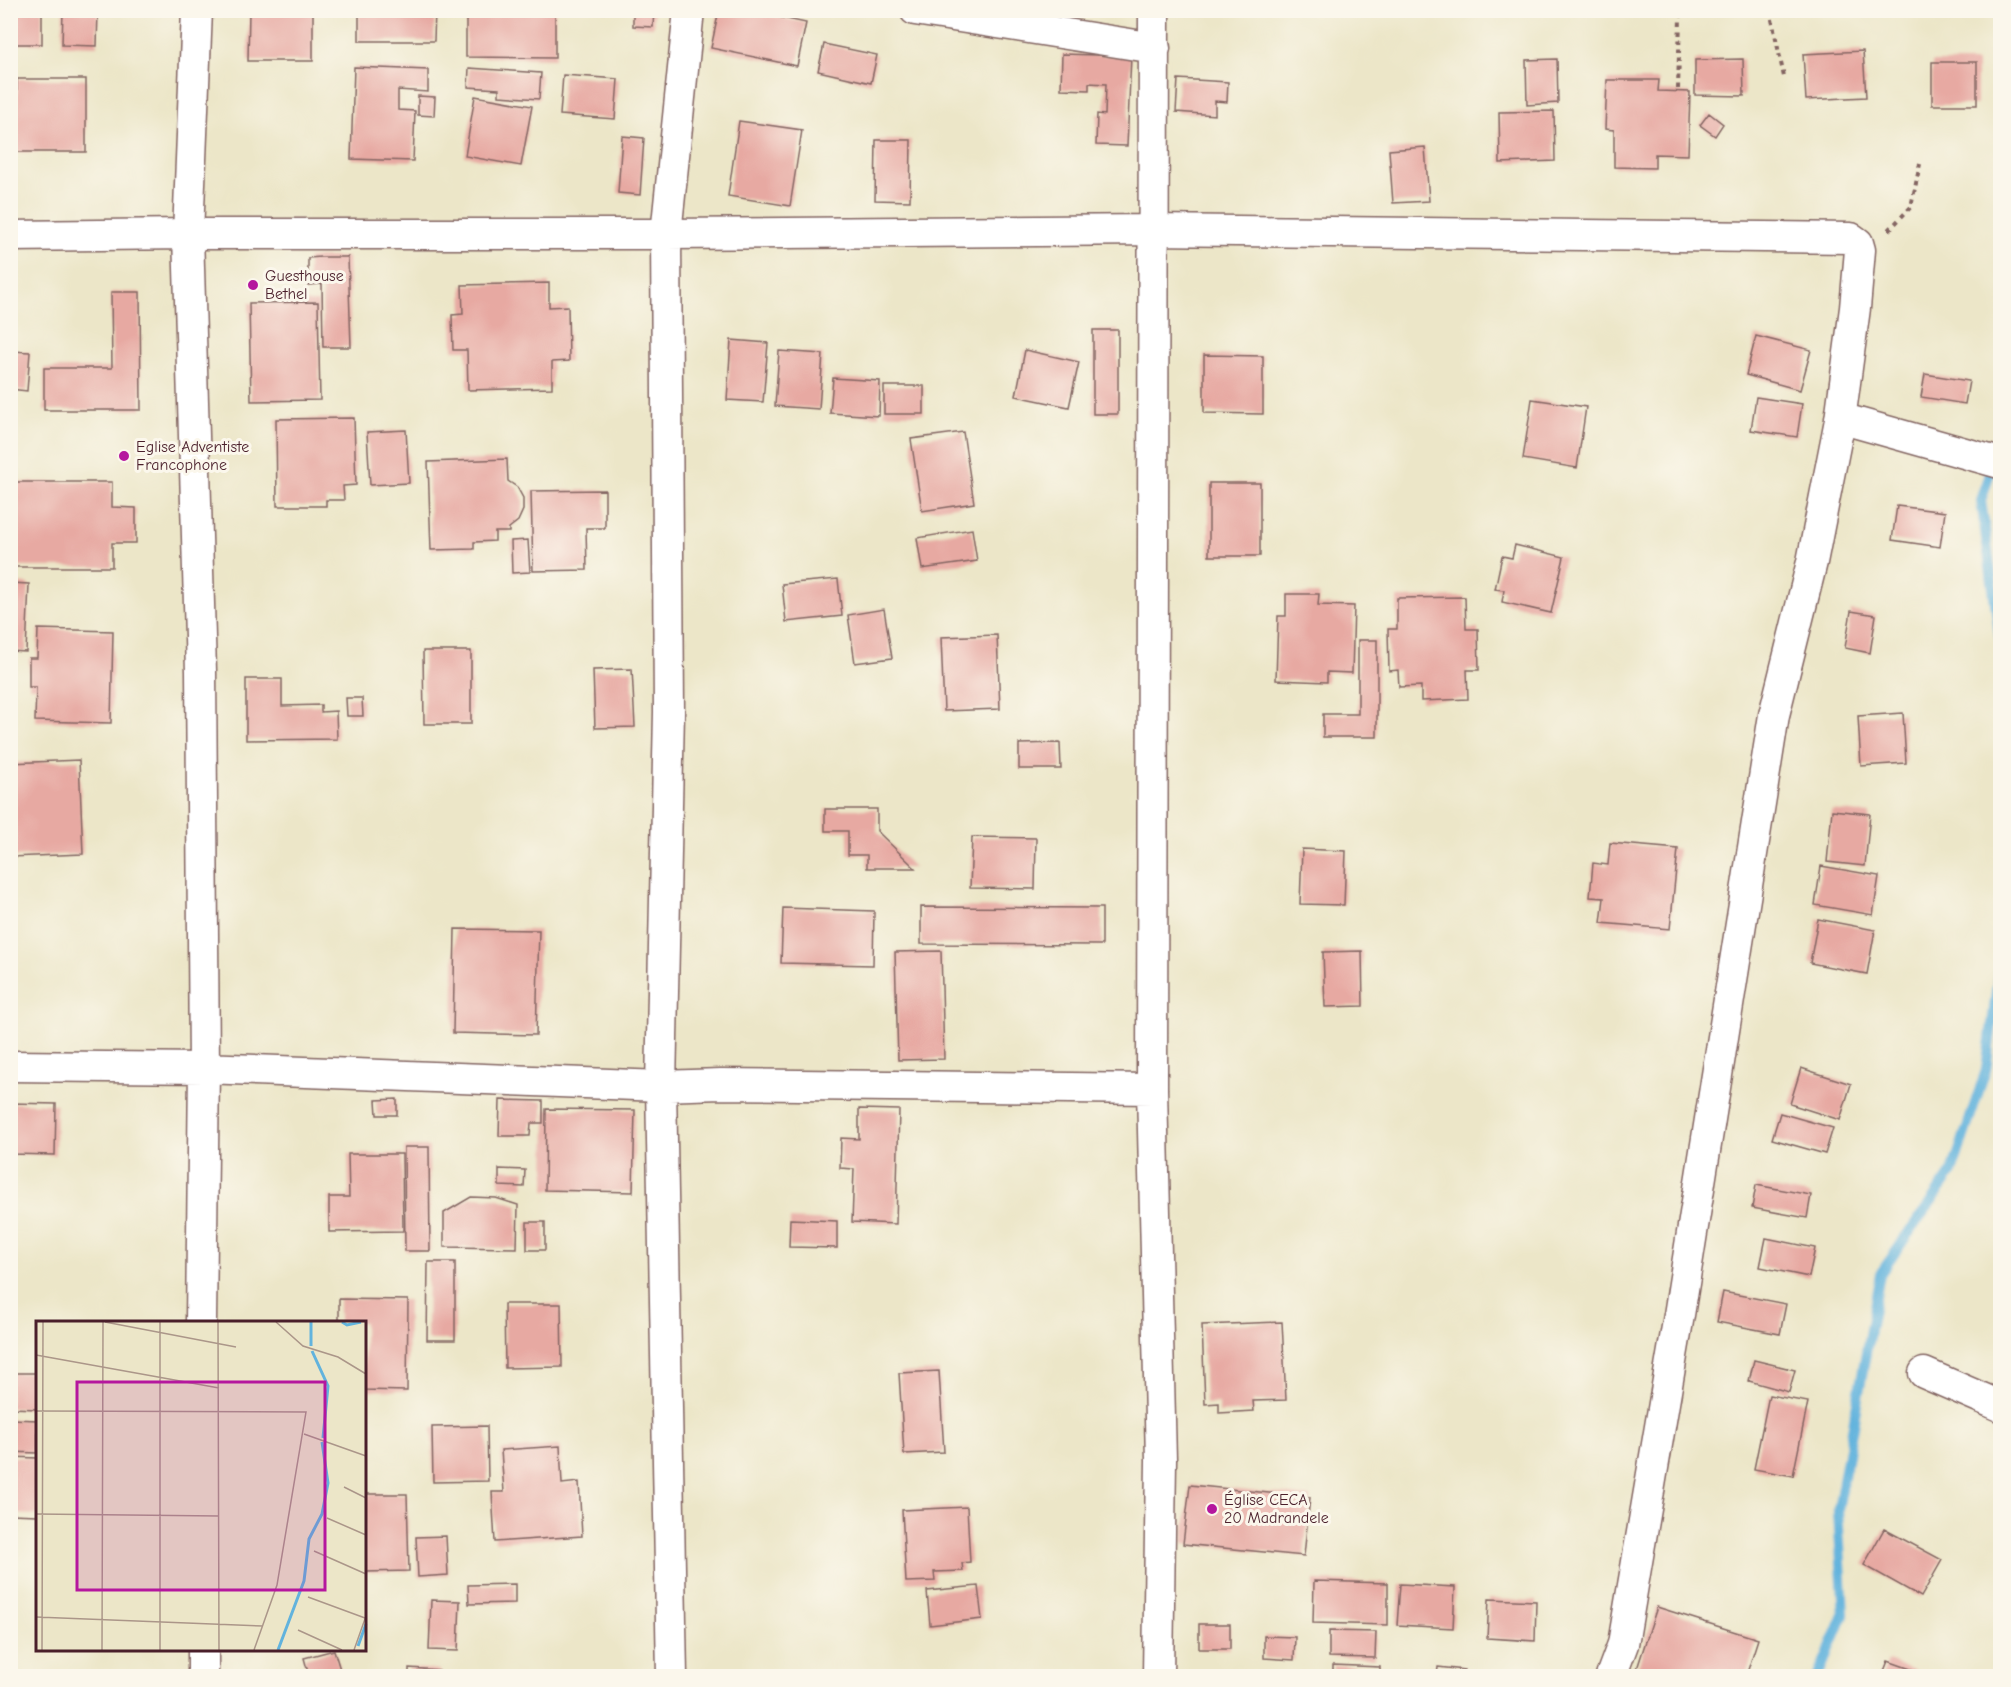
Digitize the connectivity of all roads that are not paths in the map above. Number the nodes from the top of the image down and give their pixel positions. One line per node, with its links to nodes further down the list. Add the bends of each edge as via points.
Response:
1 (197, 10): 7 (street)
2 (689, 10): 8 (street)
3 (915, 10): 5 (street)
4 (1154, 10): 5 (street)
5 (1155, 48): 6 (street)
6 (1154, 230): 8 (street); 10 (street, via 1851,238 1860,250); 15 (street)
7 (188, 234): 8 (street); 9 (street); 13 (street, via 201,672)
8 (666, 234): 14 (street, via 669,712)
9 (10, 236)
10 (1840, 418): 11 (street); 23 (street, via 1812,562 1774,715 1679,1315 1623,1644)
11 (2001, 463)
12 (10, 1066): 13 (street)
13 (204, 1068): 14 (street); 16 (street)
14 (661, 1086): 15 (street); 21 (street)
15 (1152, 1089): 22 (street, via 1161,1460)
16 (201, 1321)
17 (1924, 1373): 18 (street)
18 (2001, 1406)
19 (203, 1651): 20 (street)
20 (203, 1677)
21 (672, 1677)
22 (1158, 1677)
23 (1611, 1677)

